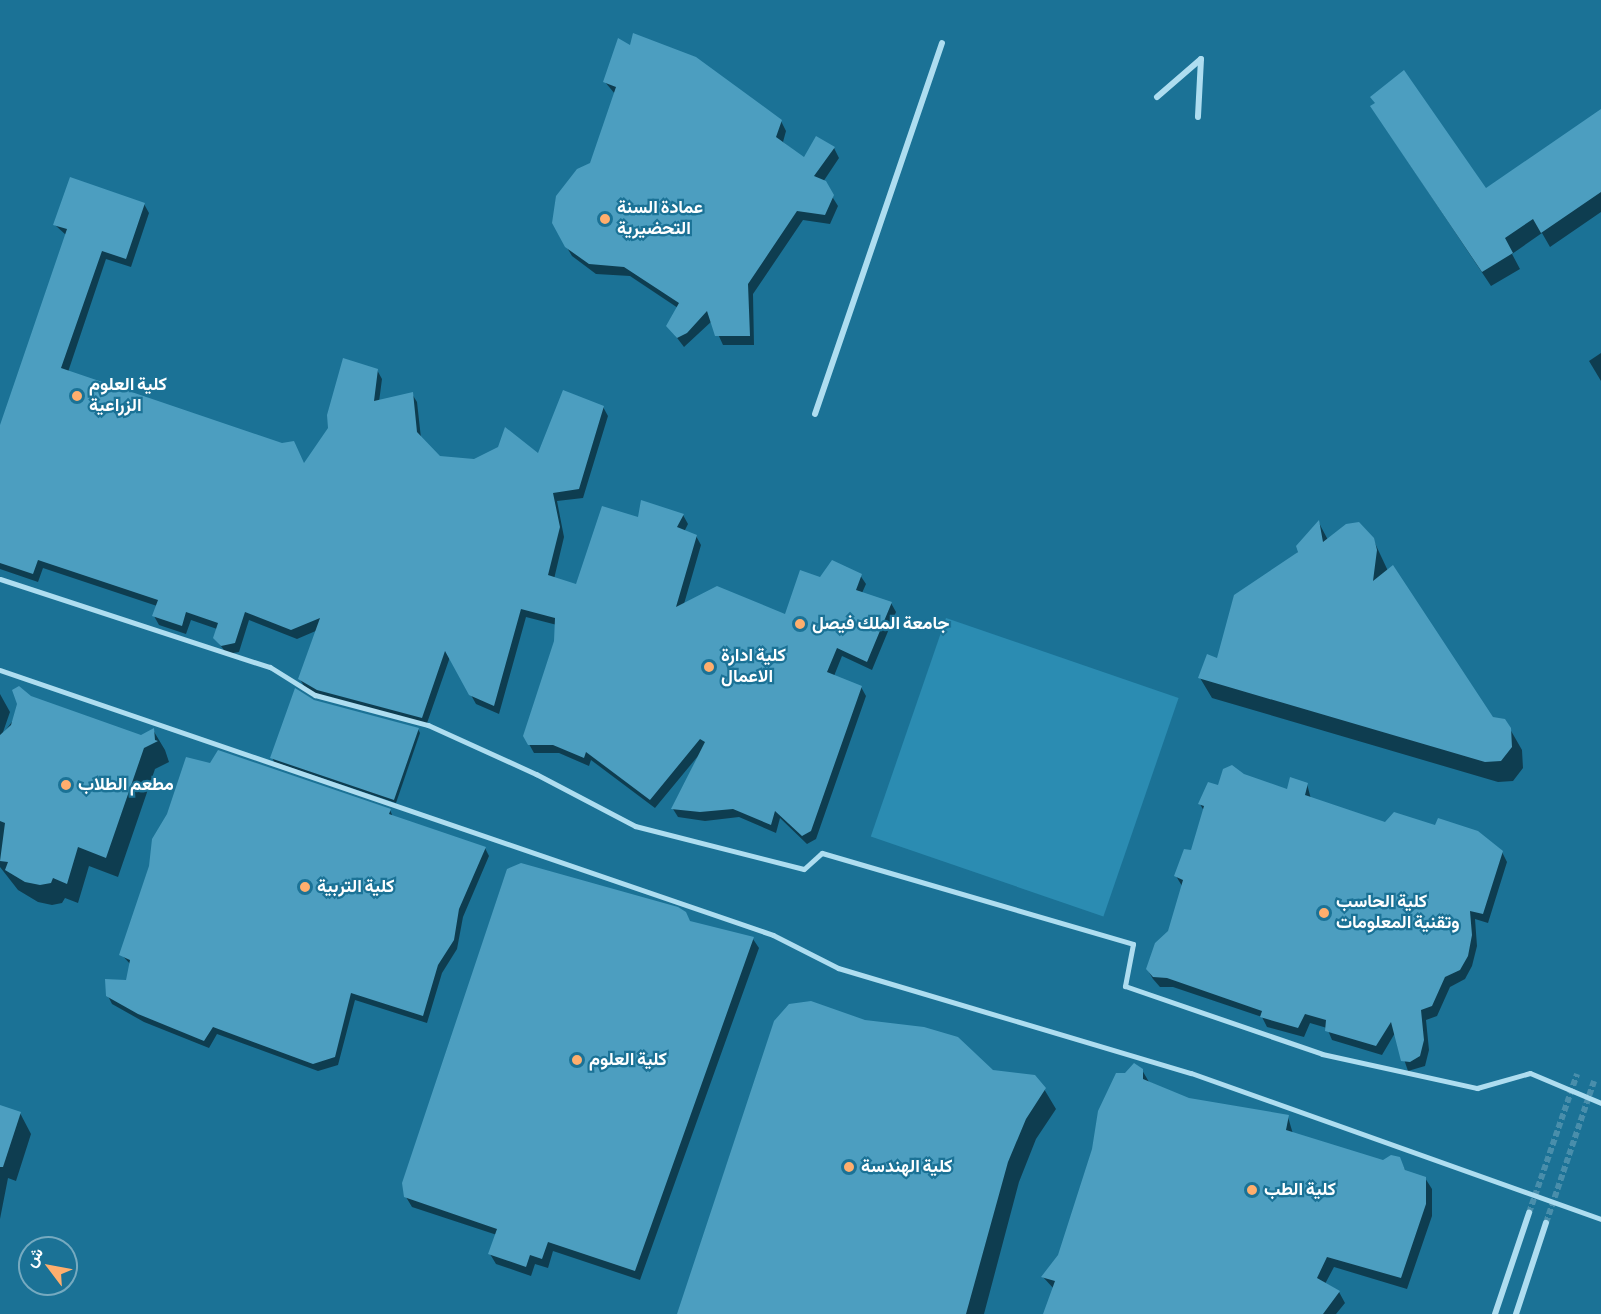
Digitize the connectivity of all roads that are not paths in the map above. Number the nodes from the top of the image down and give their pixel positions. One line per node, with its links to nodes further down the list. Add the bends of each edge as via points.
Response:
1 (942, 43): 4 (street)
2 (1157, 97): 3 (street, via 1201,59)
3 (1198, 117)
4 (815, 414)
5 (0, 579): 7 (street, via 270,667 315,695 428,725 536,774 635,826 804,869 822,853 1133,944 1125,986 1322,1054 1478,1088 1530,1073)
6 (0, 670): 9 (street, via 773,935 838,968 1191,1072)
7 (1601, 1103)
8 (1529, 1213): 11 (street)
9 (1601, 1220)
10 (1546, 1223): 12 (street)
11 (1495, 1314)
12 (1516, 1314)

